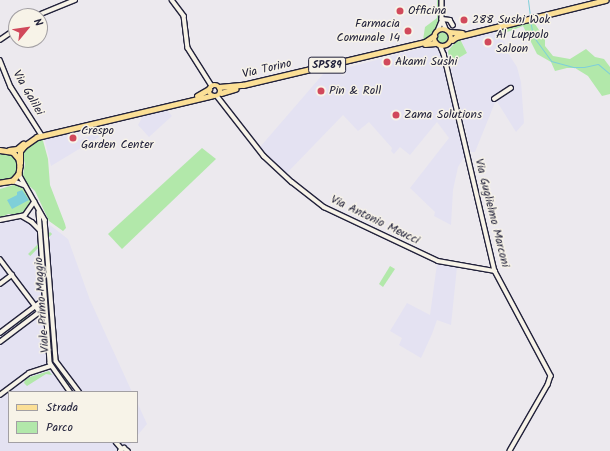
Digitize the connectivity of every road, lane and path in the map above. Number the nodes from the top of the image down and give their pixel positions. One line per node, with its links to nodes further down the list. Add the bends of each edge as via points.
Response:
1 (73, 0): 6 (street)
2 (172, 0): 18 (street, via 184,16 188,48)
3 (442, 0): 8 (street)
4 (596, 0): 7 (main road)
5 (606, 0): 7 (main road)
6 (48, 11)
7 (530, 18): 11 (main road, via 460,34); 13 (main road)
8 (442, 19): 9 (street, via 450,20); 10 (street); 11 (street)
9 (453, 25)
10 (438, 30): 11 (main road); 12 (main road)
11 (448, 30): 13 (main road)
12 (434, 36): 14 (main road); 17 (main road, Via Torino / SP589, via 425,42 243,85)
13 (452, 40): 15 (main road)
14 (435, 43): 15 (main road); 20 (main road, Via Torino / SP589)
15 (444, 47): 38 (street, Via Guglielmo Marconi)
16 (0, 60): 23 (street, Via Galilei, via 11,87)
17 (220, 86): 18 (main road, SP589); 20 (main road)
18 (210, 87): 21 (main road); 23 (main road, SP589, via 205,93 192,98)
19 (511, 88): 22 (street)
20 (220, 95): 21 (main road, SP589); 38 (street, Via Antonio Meucci, via 264,156 324,207 438,261)
21 (211, 96): 26 (main road, SP589, via 36,137 20,151)
22 (494, 99)
23 (40, 134): 25 (main road, SP589, via 29,138 17,149)
24 (0, 150): 25 (main road, SP589)
25 (9, 150): 26 (main road, via 16,155)
26 (20, 163): 27 (main road, SP589)
27 (19, 174): 28 (main road); 30 (street, Viale Primo Maggio)
28 (13, 181): 29 (main road); 30 (street)
29 (1, 184)
30 (25, 186): 31 (street, Viale Primo Maggio)
31 (34, 202): 32 (street, Viale Primo Maggio); 33 (street)
32 (40, 211): 35 (street, Viale Primo Maggio); 36 (street, Viale Primo Maggio, via 45,220)
33 (22, 216): 34 (street); 35 (street)
34 (0, 220)
35 (41, 232): 36 (street); 41 (street, Viale Primo Maggio)
36 (46, 234): 42 (street, Viale Primo Maggio)
37 (0, 259): 39 (street)
38 (495, 271): 55 (street, Via Guglielmo Marconi, via 551,376)
39 (12, 275): 40 (street); 43 (street)
40 (0, 284)
41 (45, 299): 43 (street); 44 (street, Viale Primo Maggio)
42 (51, 303): 44 (street); 51 (street, Viale Primo Maggio, via 56,361)
43 (36, 306): 45 (street); 47 (street)
44 (45, 306): 45 (street); 46 (street, Viale Primo Maggio)
45 (39, 313): 46 (street); 48 (street)
46 (46, 320): 49 (street, Viale Primo Maggio)
47 (0, 333)
48 (0, 342)
49 (51, 366): 50 (street, Viale Primo Maggio); 52 (street, via 29,373)
50 (69, 391)
51 (78, 391)
52 (0, 395)
53 (121, 450): 54 (street)
54 (128, 451)
55 (510, 451)

